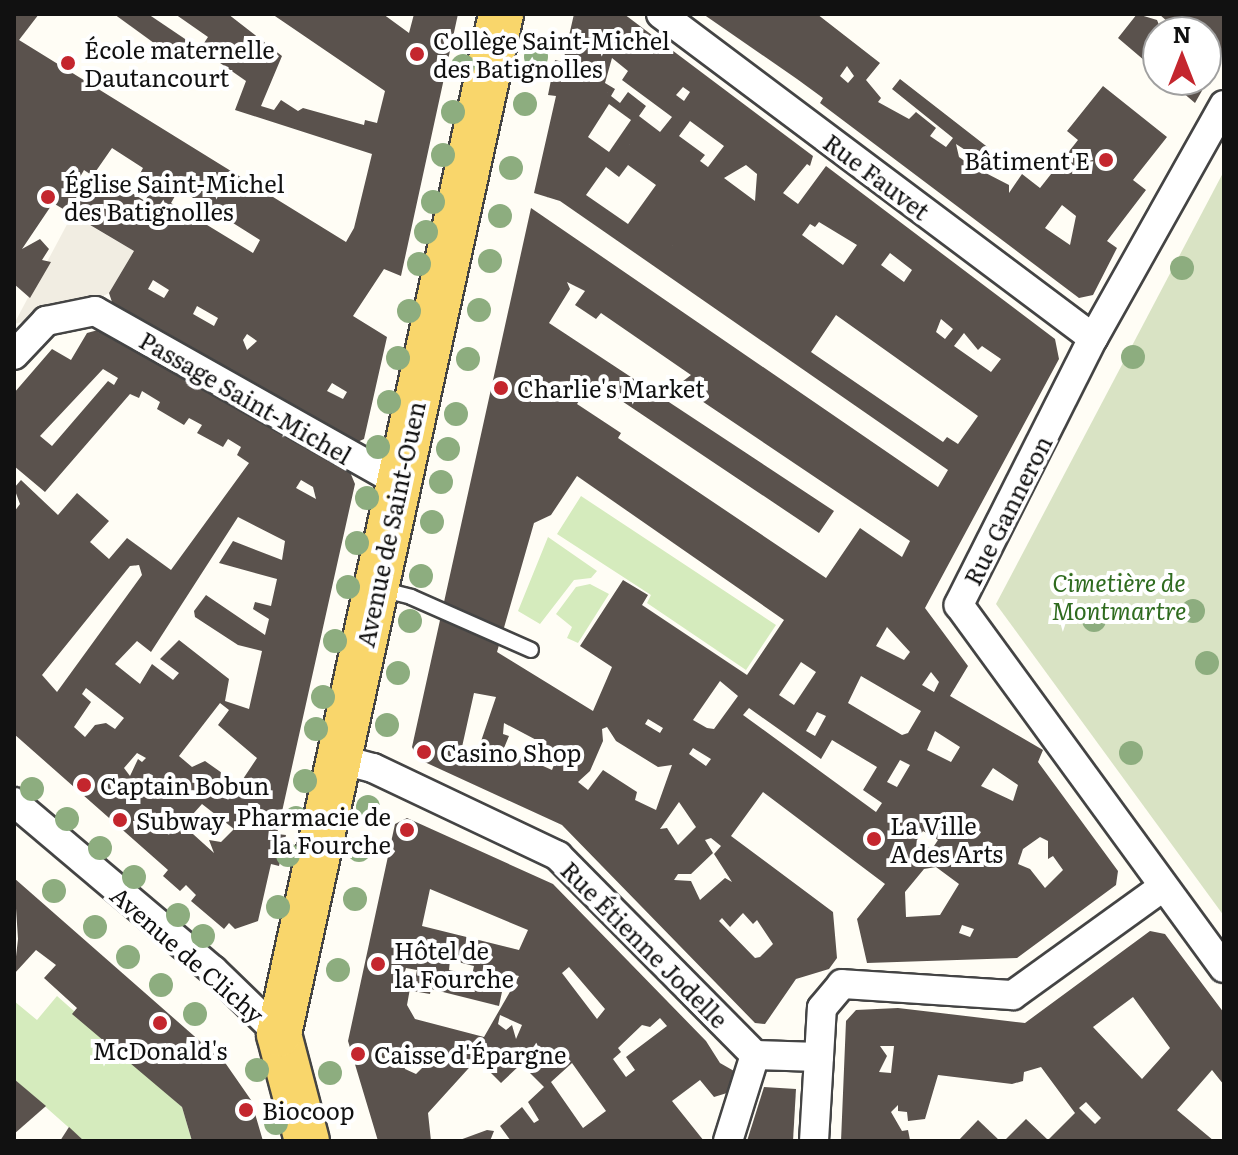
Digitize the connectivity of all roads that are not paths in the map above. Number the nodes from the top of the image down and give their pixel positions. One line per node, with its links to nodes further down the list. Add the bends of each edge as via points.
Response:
1 (501, 14): 6 (main road, Avenue de Saint-Ouen)
2 (661, 14): 4 (street, Rue Fauvet)
3 (1224, 105): 4 (street, Rue Ganneron)
4 (1093, 338): 11 (street, Rue Ganneron, via 959,605)
5 (14, 355): 6 (street, Passage Saint-Michel, via 46,321 95,311)
6 (399, 482): 7 (main road, Avenue de Saint-Ouen)
7 (376, 588): 8 (lane, via 411,597); 9 (main road, Avenue de Saint-Ouen)
8 (531, 650)
9 (339, 759): 13 (main road, Avenue de Saint-Ouen); 14 (street, Rue Étienne Jodelle, via 373,768 558,856)
10 (14, 802): 13 (street, Avenue de Clichy, via 213,970)
11 (1163, 887): 12 (street, Rue Ganneron); 15 (street, via 1013,995 842,984 822,1008)
12 (1224, 968)
13 (279, 1034): 16 (main road, Avenue de Clichy)
14 (755, 1055): 15 (street); 17 (street)
15 (819, 1057): 18 (street)
16 (307, 1141)
17 (728, 1141)
18 (814, 1141)

